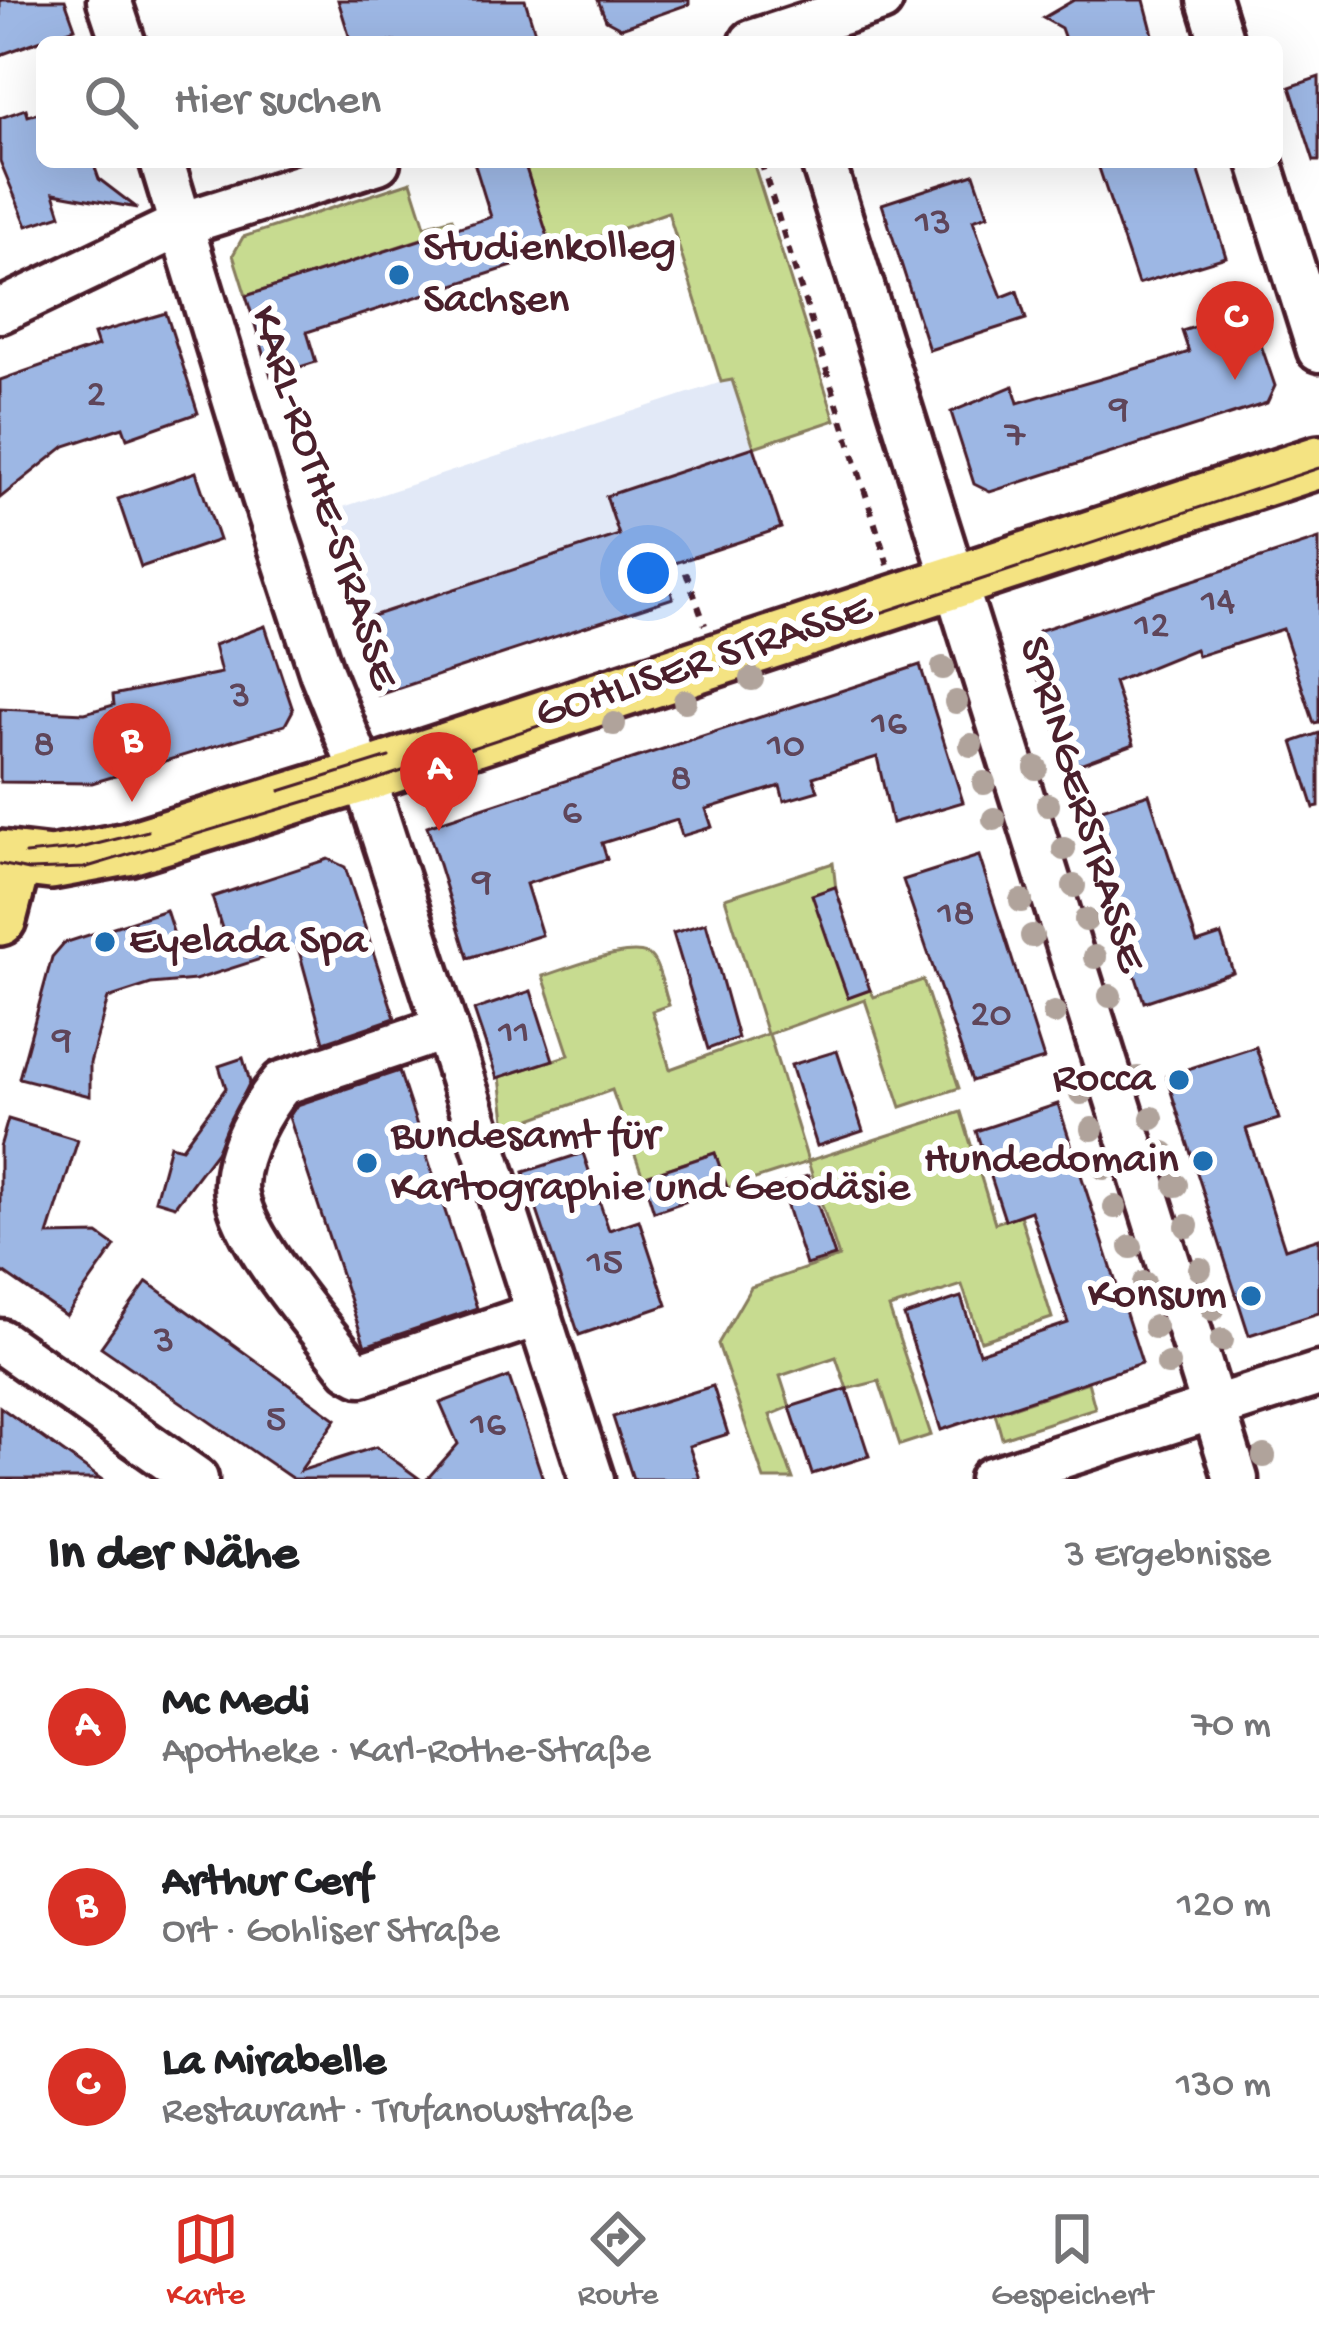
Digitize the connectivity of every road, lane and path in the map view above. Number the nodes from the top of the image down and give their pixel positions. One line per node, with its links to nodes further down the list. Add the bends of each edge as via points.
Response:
1 (110, 0): 5 (street)
2 (881, 0): 4 (street)
3 (1209, 0): 6 (street)
4 (764, 30)
5 (121, 36)
6 (1220, 36)
7 (164, 168): 12 (street, KARL-ROTHE-STRASSE)
8 (359, 168): 12 (street)
9 (763, 168): 18 (path)
10 (825, 168): 16 (street, SPRINGERSTRASSE)
11 (1262, 168): 14 (street)
12 (182, 224): 13 (street); 20 (street, KARL-ROTHE-STRASSE, via 271,519)
13 (0, 310)
14 (1319, 350)
15 (1319, 462): 16 (main road, GOHLISER STRASSE)
16 (956, 580): 18 (main road, GOHLISER STRASSE); 27 (street, SPRINGERSTRASSE)
17 (668, 582): 19 (path, via 688,575)
18 (902, 599): 19 (main road, GOHLISER STRASSE)
19 (717, 659): 20 (main road, GOHLISER STRASSE)
20 (364, 776): 21 (main road, GOHLISER STRASSE, via 82,860); 23 (street, KARL-ROTHE-STRASSE)
21 (8, 859): 22 (main road)
22 (0, 919)
23 (446, 1028): 24 (street, KARL-ROTHE-STRASSE); 24 (street, via 282,1083 244,1149 236,1186 242,1211 361,1374)
24 (539, 1314): 29 (street, KARL-ROTHE-STRASSE)
25 (0, 1342): 28 (street)
26 (1319, 1374): 27 (street)
27 (1215, 1408): 30 (street); 31 (street, SPRINGERSTRASSE)
28 (196, 1479)
29 (592, 1479)
30 (991, 1479)
31 (1236, 1479)

